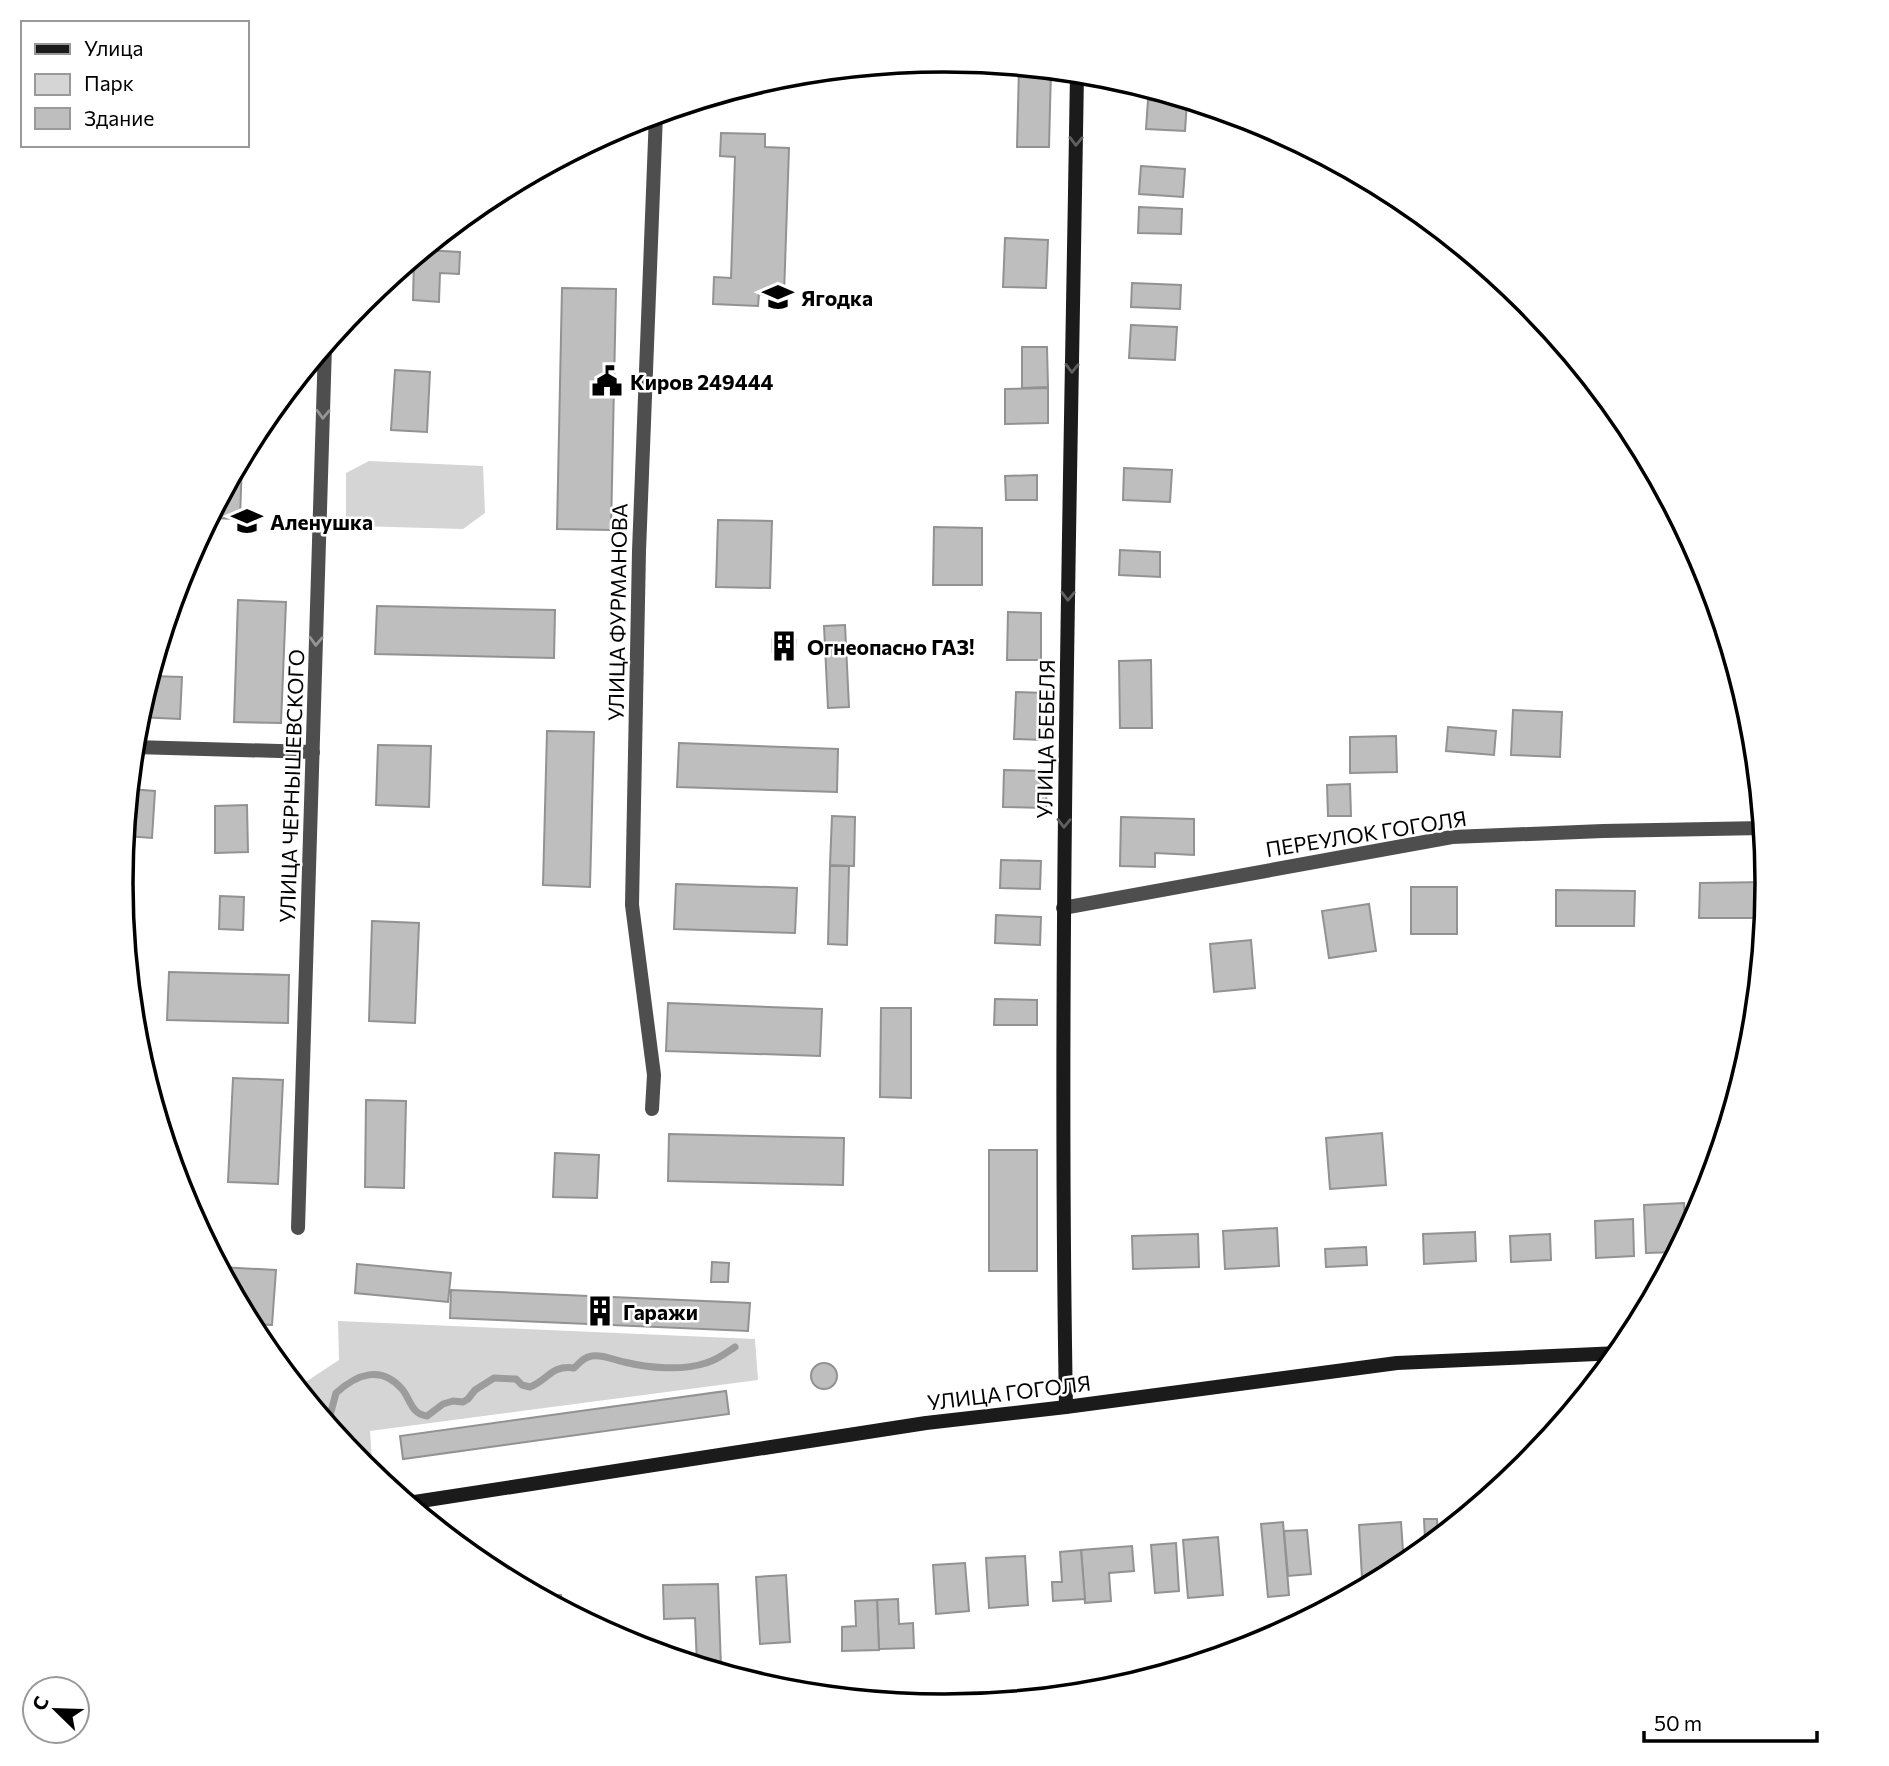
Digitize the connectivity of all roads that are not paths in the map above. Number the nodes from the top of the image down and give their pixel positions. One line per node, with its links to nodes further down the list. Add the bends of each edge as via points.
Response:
1 (1077, 83): 7 (street, УЛИЦА БЕБЕЛЯ, one-way to 7)
2 (656, 126): 8 (street, УЛИЦА ФУРМАНОВА, via 639,538 632,905 654,1075)
3 (325, 361): 5 (street, УЛИЦА ЧЕРНЫШЕВСКОГО, one-way to 5)
4 (145, 747): 5 (street)
5 (313, 752): 9 (street, УЛИЦА ЧЕРНЫШЕВСКОГО)
6 (1754, 828): 7 (street, ПЕРЕУЛОК ГОГОЛЯ, via 1452,837)
7 (1063, 908): 11 (street, УЛИЦА БЕБЕЛЯ)
8 (652, 1109)
9 (298, 1228)
10 (1605, 1354): 11 (street, УЛИЦА ГОГОЛЯ, via 1397,1363)
11 (1066, 1407): 12 (street, УЛИЦА ГОГОЛЯ, via 926,1423)
12 (420, 1501)

